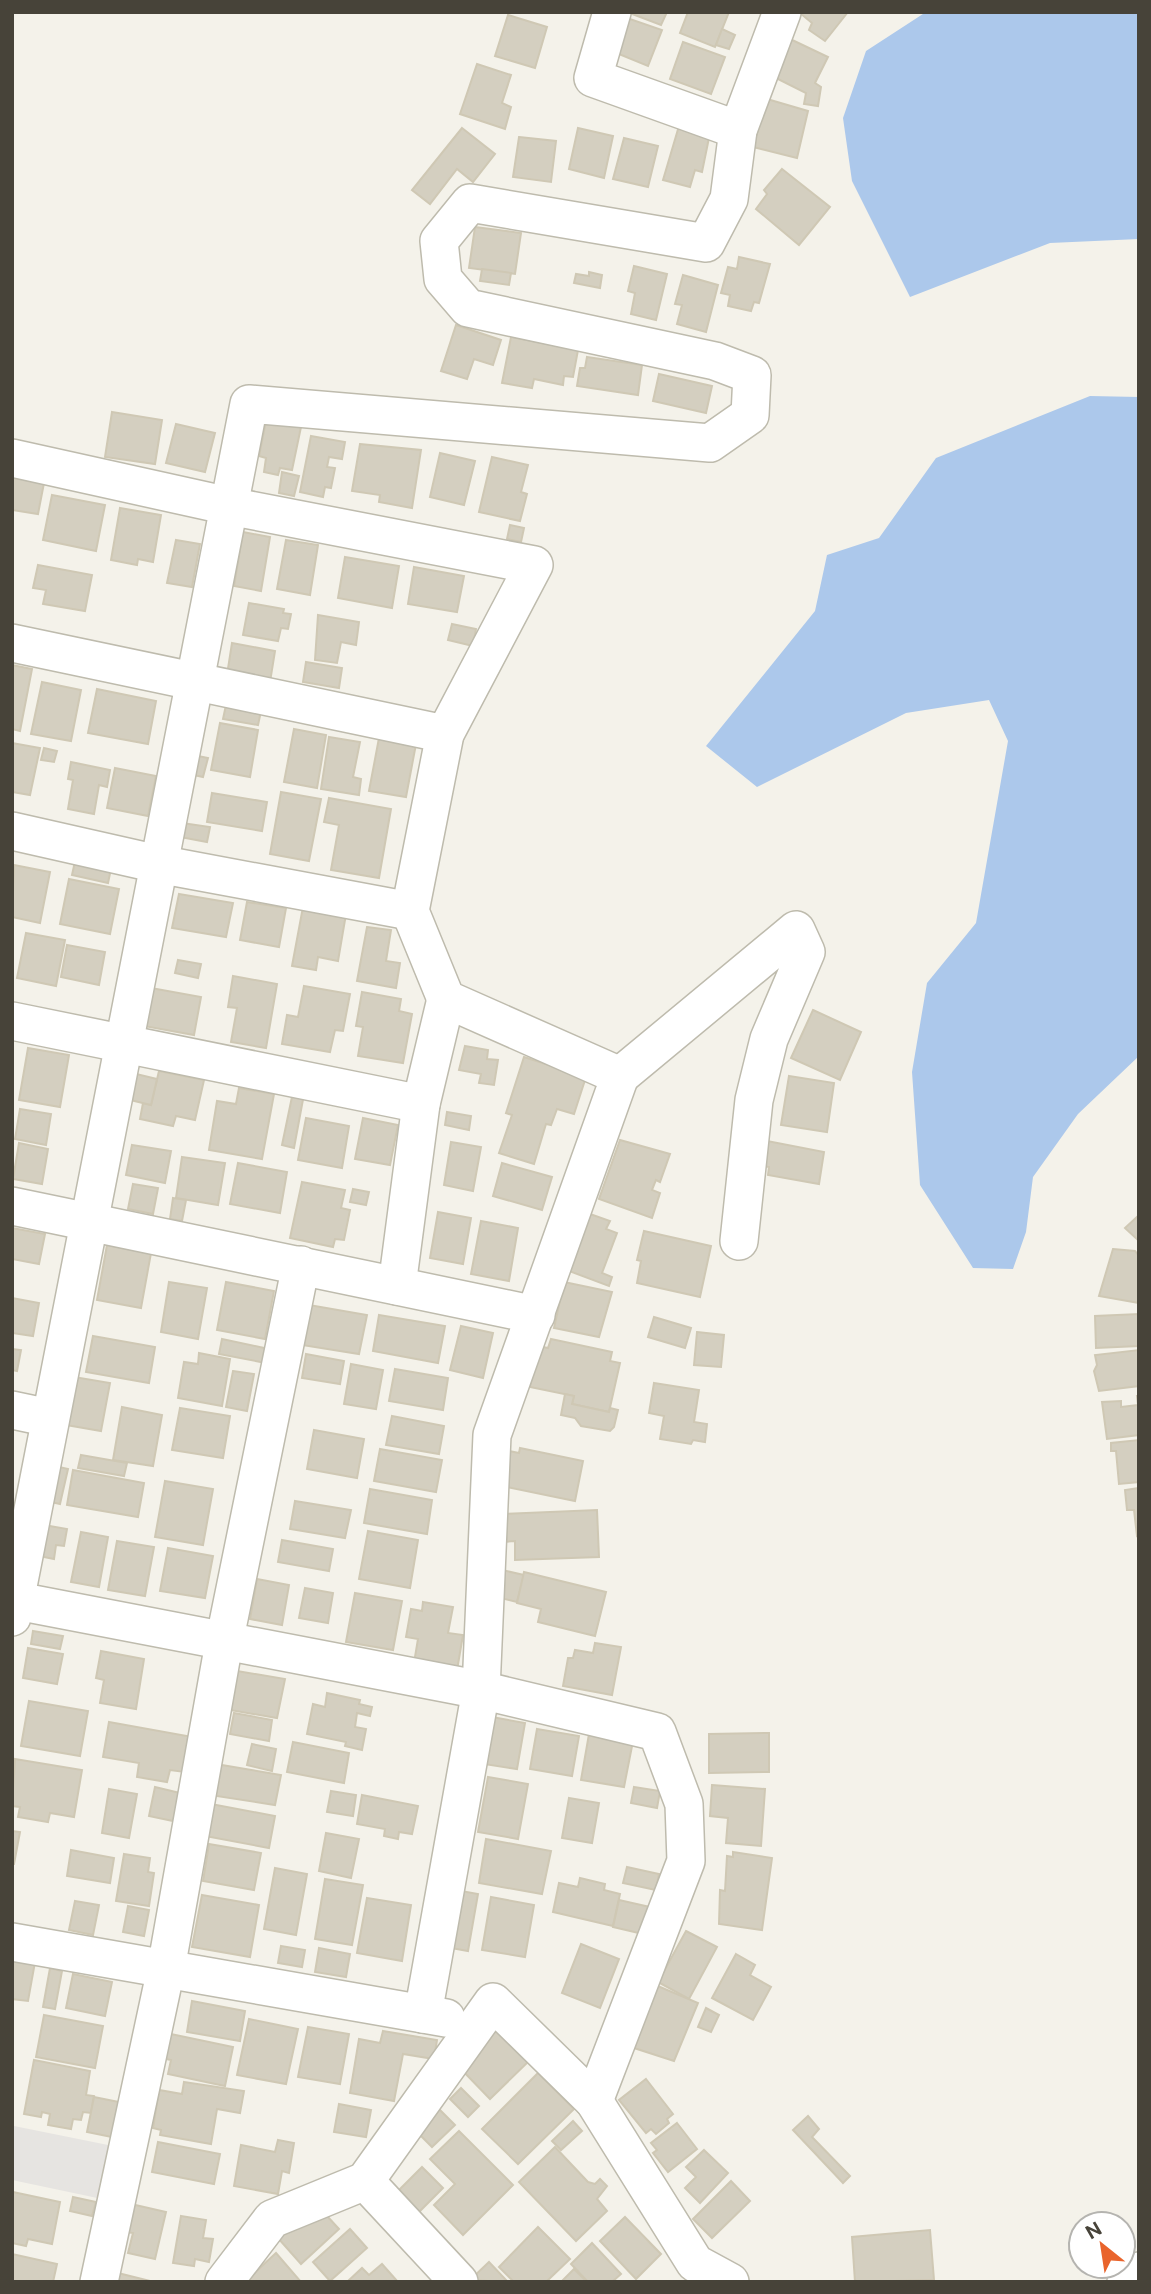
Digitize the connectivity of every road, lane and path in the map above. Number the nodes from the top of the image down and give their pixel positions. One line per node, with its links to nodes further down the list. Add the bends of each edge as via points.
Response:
1 (612, 12): 3 (street, via 593,78)
2 (773, 15): 3 (street)
3 (738, 130): 5 (street, via 729,199 706,243 470,203 439,241 443,279 468,308 715,361 752,375 750,415 710,443 249,404)
4 (12, 458): 5 (street)
5 (229, 506): 7 (street); 8 (street, via 534,565)
6 (12, 643): 7 (street)
7 (194, 681): 8 (street); 10 (street)
8 (444, 734): 11 (street)
9 (12, 831): 10 (street)
10 (158, 864): 11 (street); 14 (street)
11 (410, 911): 12 (street)
12 (446, 999): 15 (street); 16 (street)
13 (12, 1021): 14 (street)
14 (122, 1044): 16 (street); 18 (street)
15 (620, 1076): 19 (street, via 796,930 806,952 769,1039 754,1100); 22 (street)
16 (421, 1104): 21 (street)
17 (12, 1206): 18 (street)
18 (87, 1221): 20 (street); 24 (street)
19 (739, 1241)
20 (301, 1265): 21 (street); 26 (street)
21 (397, 1286): 22 (street)
22 (536, 1315): 27 (street, via 492,1435)
23 (12, 1410): 24 (street)
24 (50, 1418): 25 (street)
25 (13, 1606): 26 (street)
26 (223, 1643): 27 (street); 29 (street)
27 (481, 1690): 30 (street); 32 (street, via 657,1732 684,1804 686,1861)
28 (12, 1942): 29 (street)
29 (166, 1969): 30 (street); 36 (street)
30 (423, 2014): 31 (street)
31 (478, 2023): 32 (street, via 493,2002); 33 (street)
32 (594, 2101): 35 (street)
33 (365, 2180): 37 (street, via 272,2219); 38 (street)
34 (1139, 2271): 40 (street)
35 (686, 2272): 39 (street)
36 (99, 2282)
37 (224, 2282)
38 (459, 2282)
39 (730, 2282)
40 (1126, 2282)

